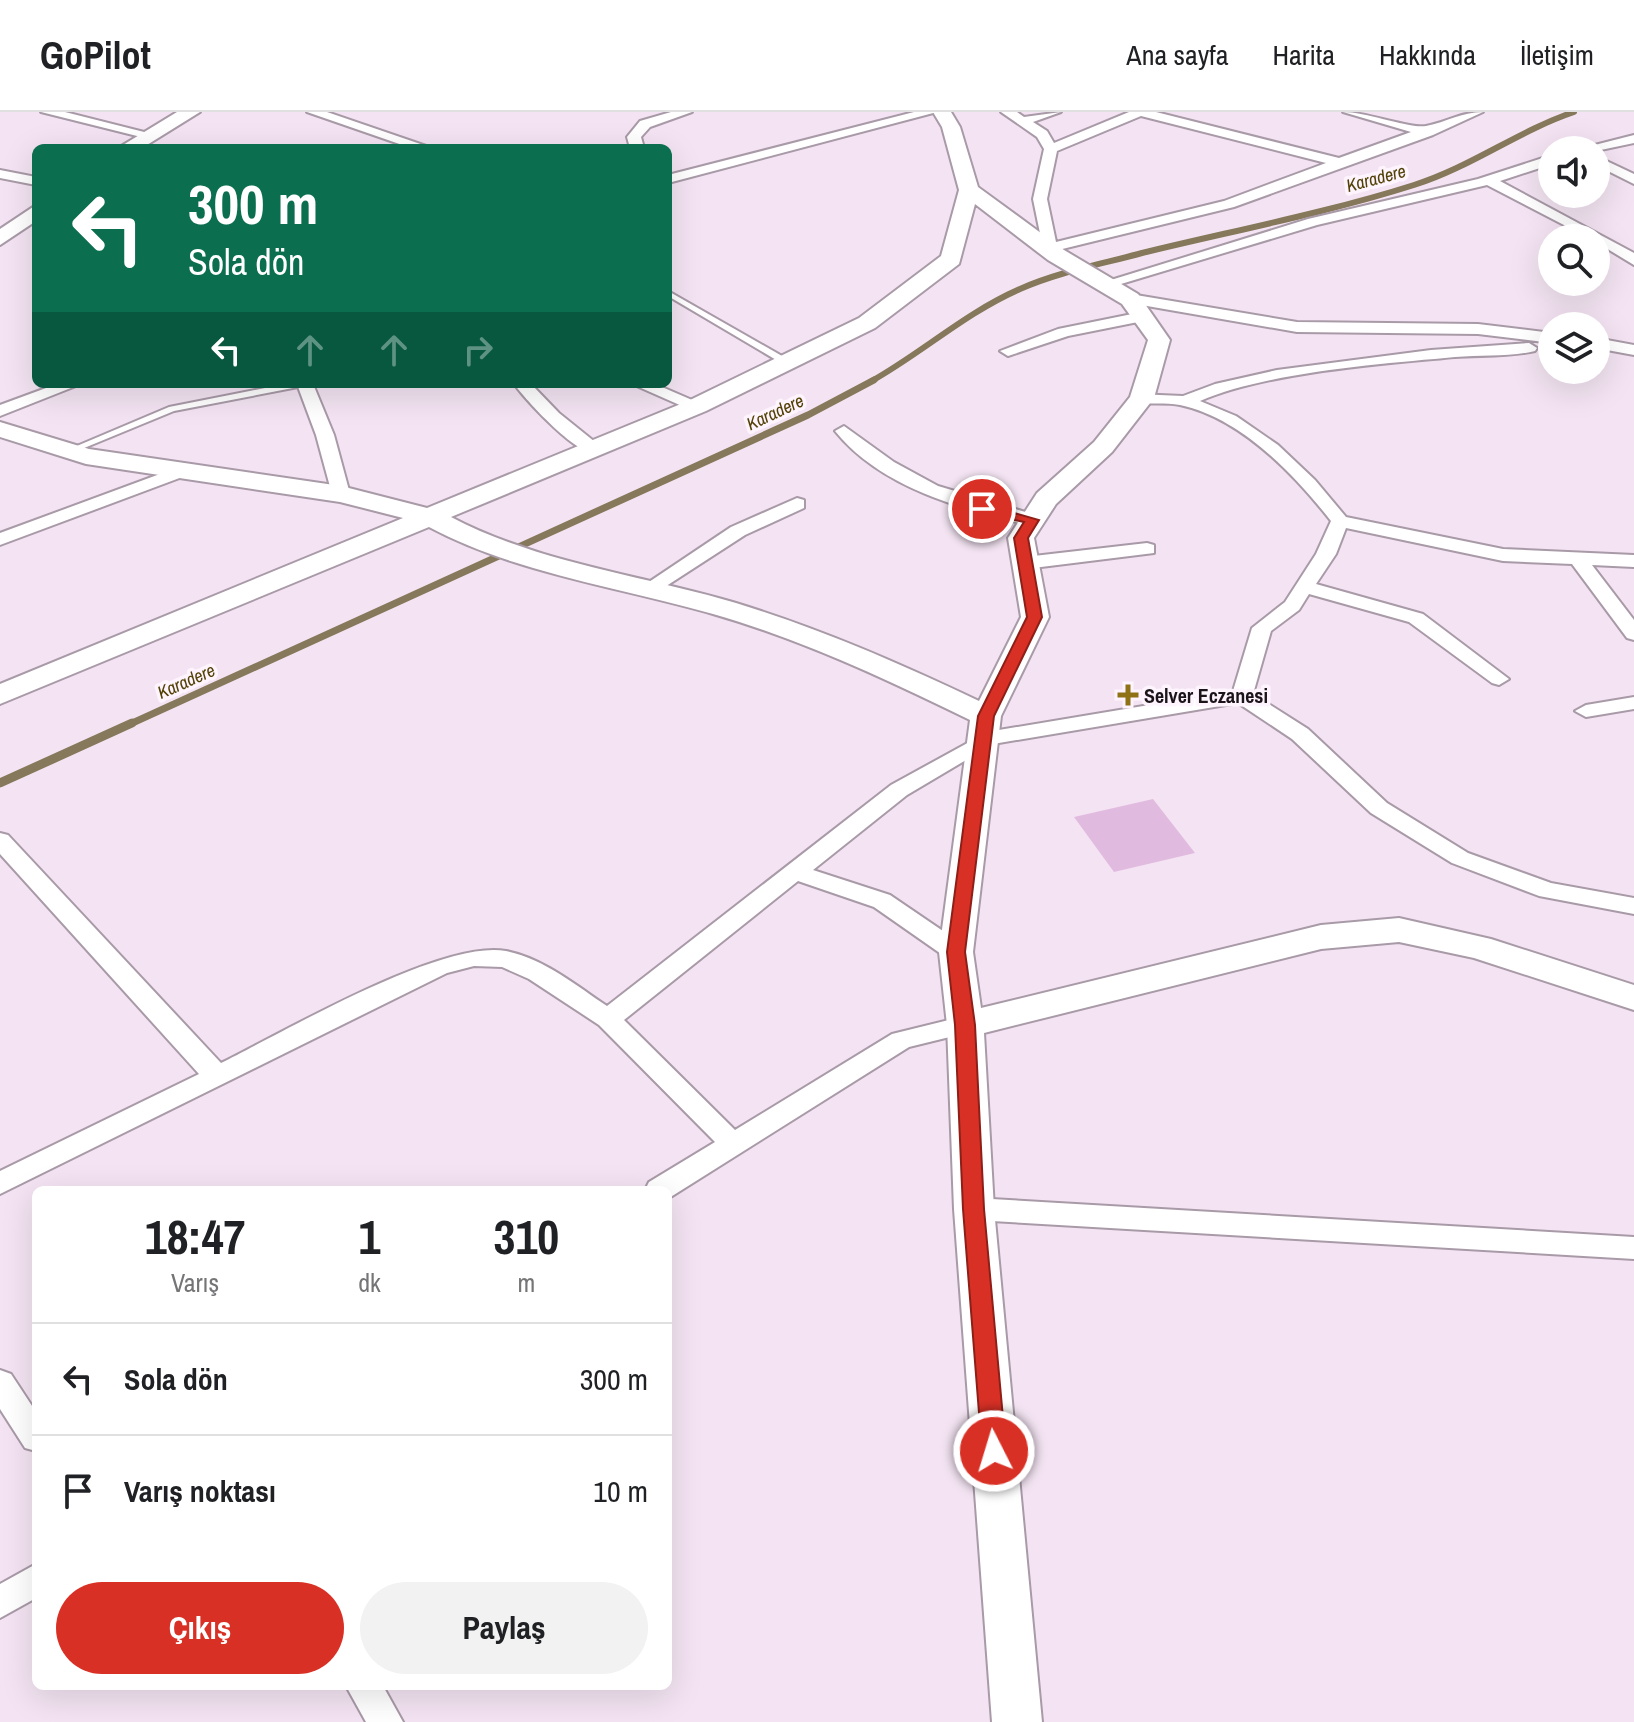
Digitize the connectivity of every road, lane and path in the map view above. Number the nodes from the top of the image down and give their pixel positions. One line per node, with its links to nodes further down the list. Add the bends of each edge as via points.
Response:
1 (48, 112): 13 (street)
2 (191, 112): 13 (street)
3 (314, 112): 16 (street)
4 (685, 112): 17 (street, via 645,124 634,137)
5 (930, 112): 25 (street)
6 (942, 112): 30 (street)
7 (1008, 112): 11 (street)
8 (1054, 112): 11 (street)
9 (1350, 112): 12 (street)
10 (1476, 112): 12 (street)
11 (1023, 121): 19 (street, via 1042,134)
12 (1428, 132): 20 (street)
13 (149, 135): 15 (street)
14 (1634, 139): 18 (street)
15 (134, 144)
16 (413, 144)
17 (636, 144)
18 (1610, 144)
19 (1051, 149): 20 (street, via 1140,112); 33 (street, via 1040,199)
20 (1341, 163): 33 (street, via 1229,204)
21 (1538, 164): 28 (street)
22 (1610, 167): 29 (street)
23 (672, 169): 25 (street)
24 (0, 174): 27 (street)
25 (684, 175): 26 (street)
26 (672, 178)
27 (32, 180)
28 (1488, 180): 34 (street); 35 (street, via 1313,222)
29 (1634, 180)
30 (969, 190): 33 (street); 42 (street, via 951,259 867,323)
31 (32, 214): 32 (street)
32 (0, 239)
33 (1053, 251): 35 (street)
34 (1634, 260)
35 (1118, 294): 37 (street, via 1297,327 1478,329); 41 (street, via 1064,332); 48 (street, via 1159,340)
36 (672, 295): 42 (lane)
37 (1538, 336)
38 (1538, 347): 49 (street, via 1481,349 1279,375 1212,388)
39 (1610, 347): 40 (street)
40 (1630, 349)
41 (1008, 351)
42 (786, 362): 50 (street)
43 (62, 388): 51 (street)
44 (278, 388): 55 (lane, via 172,409)
45 (307, 388): 57 (street)
46 (526, 388): 54 (street)
47 (650, 388): 50 (street)
48 (1142, 398): 49 (street); 60 (street)
49 (1185, 401): 61 (street, via 1225,418 1271,449)
50 (697, 406): 54 (street)
51 (0, 411)
52 (0, 429): 55 (street)
53 (844, 431): 60 (street, via 916,484 957,503)
54 (594, 450): 59 (street)
55 (69, 451): 56 (street)
56 (187, 469): 57 (street); 62 (street)
57 (341, 494): 59 (street)
58 (797, 504): 68 (street, via 738,531)
59 (433, 518): 68 (street, via 480,543); 71 (street)
60 (1032, 520): 66 (street, via 1021,538)
61 (1340, 521): 64 (street, via 1503,555); 67 (street)
62 (0, 539)
63 (1147, 549): 66 (street)
64 (1579, 560): 65 (street); 69 (street)
65 (1634, 561)
66 (1025, 563): 75 (street, via 1035,617)
67 (1305, 587): 70 (street, via 1416,618); 72 (street, via 1292,606 1262,628)
68 (650, 588): 75 (street, via 855,653)
69 (1634, 634)
70 (1499, 679)
71 (0, 695)
72 (1242, 696): 75 (street); 78 (street, via 1300,734 1379,808 1460,858 1547,890)
73 (1634, 703): 74 (street)
74 (1586, 711)
75 (984, 733): 77 (street); 79 (street)
76 (0, 840): 83 (street)
77 (793, 871): 79 (street, via 882,901); 81 (street)
78 (1634, 906)
79 (956, 952): 82 (street)
80 (1634, 998): 82 (street, via 1479,947 1399,930 1321,937)
81 (608, 1019): 83 (street, via 538,973 505,959 474,958 439,967); 84 (street)
82 (965, 1025): 84 (street, via 901,1040); 87 (street)
83 (217, 1076): 85 (street)
84 (733, 1144): 86 (street)
85 (0, 1183)
86 (665, 1186)
87 (974, 1209): 88 (street); 95 (street)
88 (1634, 1248)
89 (0, 1383): 90 (street)
90 (32, 1432)
91 (32, 1582): 92 (street)
92 (0, 1603)
93 (366, 1690): 94 (street)
94 (386, 1722)
95 (1017, 1722)

